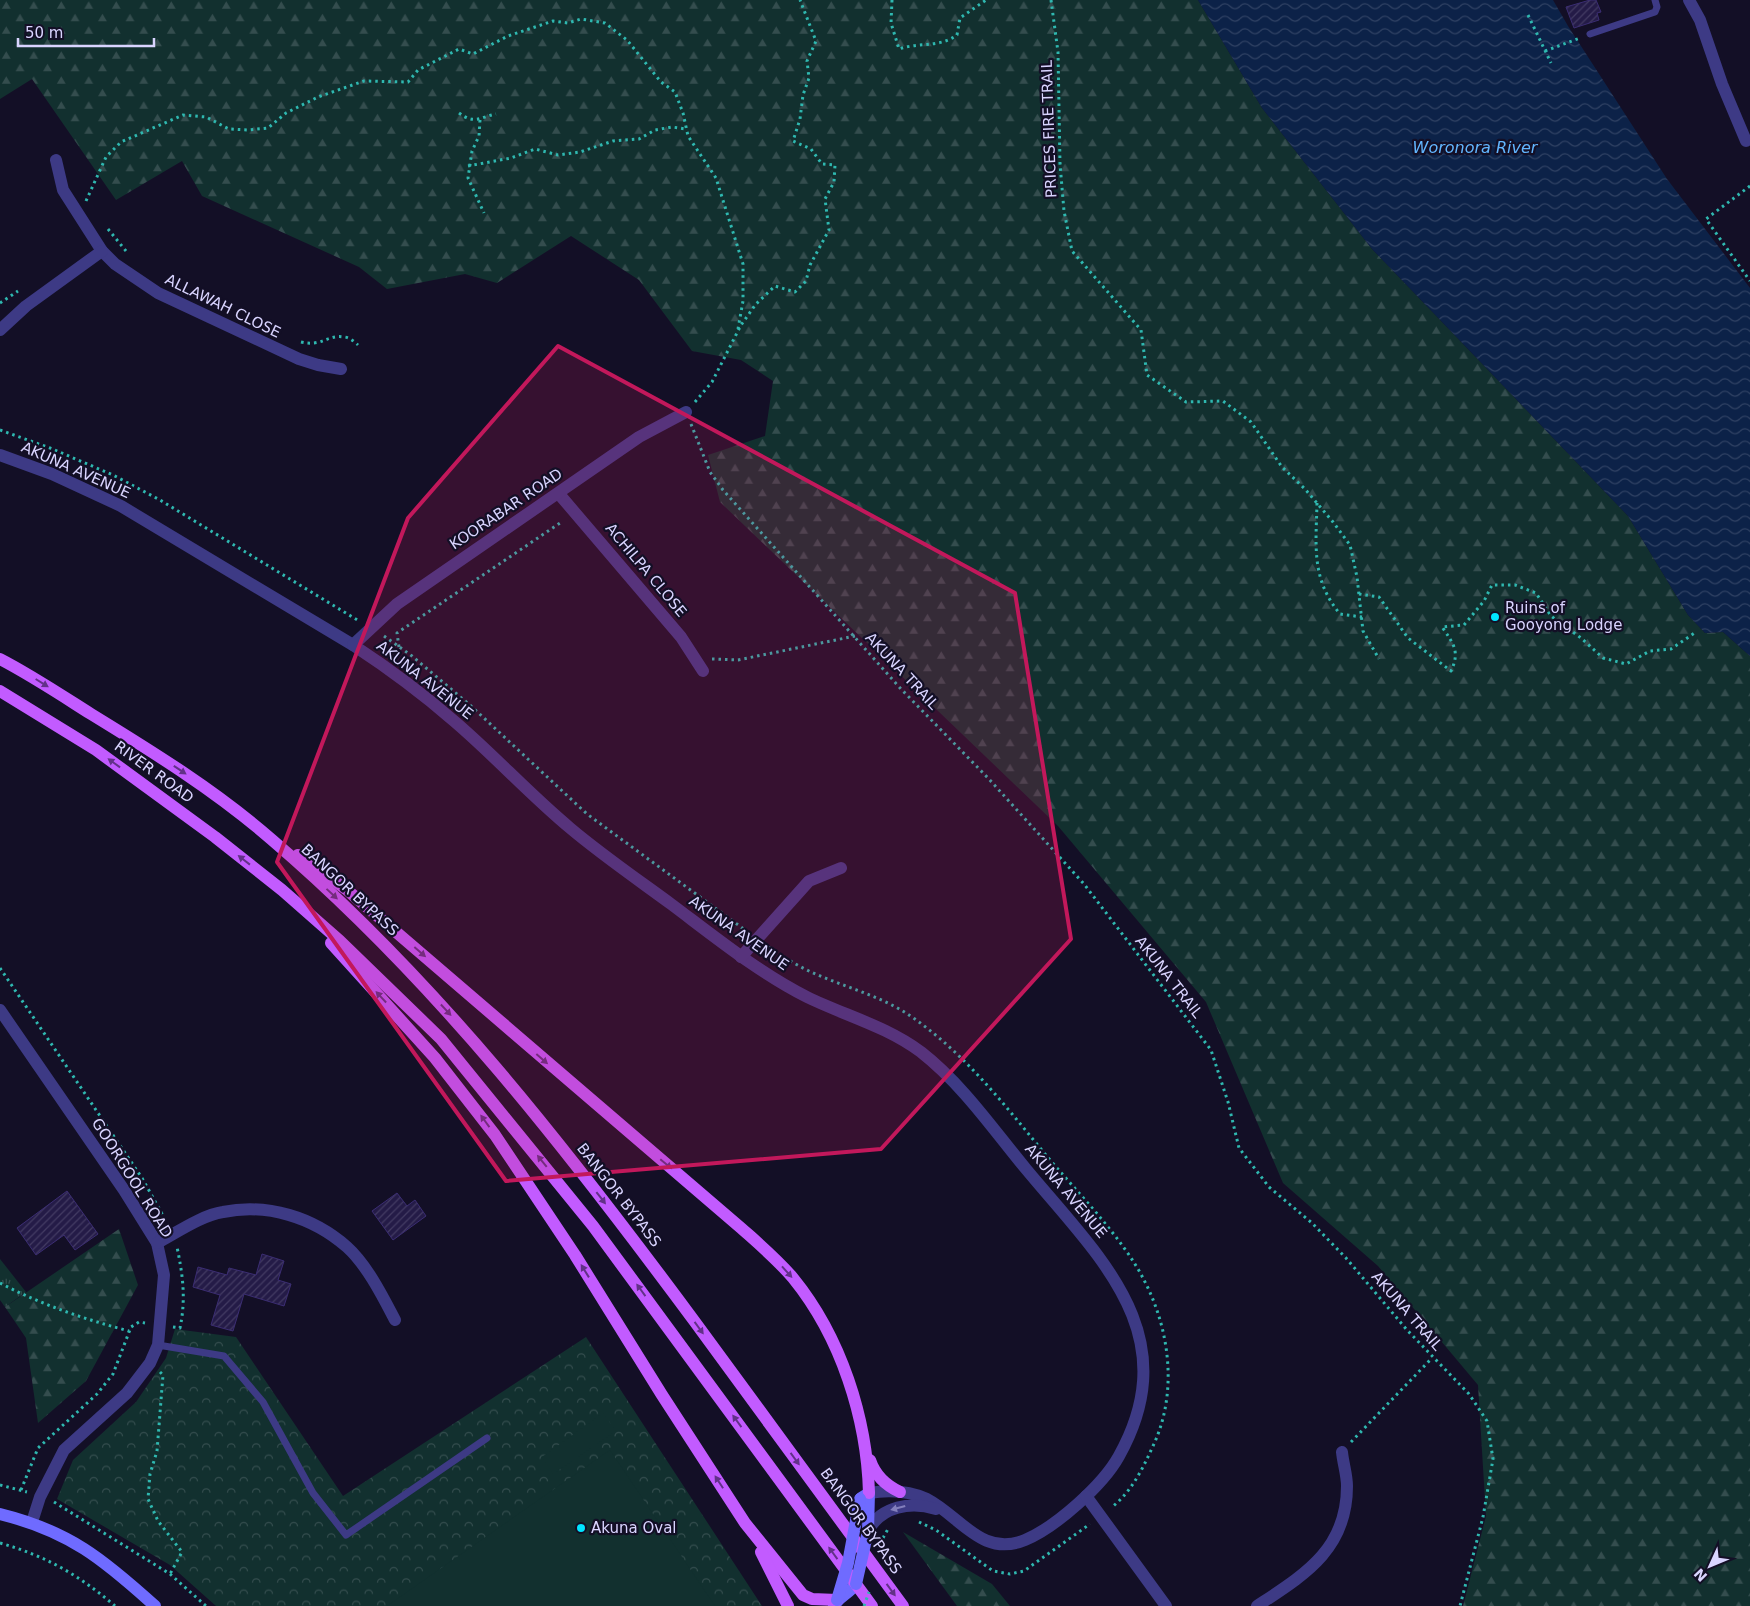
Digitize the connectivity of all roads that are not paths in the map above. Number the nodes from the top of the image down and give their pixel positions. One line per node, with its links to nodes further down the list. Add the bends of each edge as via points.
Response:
1 (1655, 0): 3 (lane, via 1655,12)
2 (1689, 0): 4 (street, via 1700,20)
3 (1590, 34)
4 (1746, 142)
5 (56, 160): 6 (street, ALLAWAH CLOSE, via 63,190)
6 (102, 251): 7 (street, via 26,306); 8 (street, ALLAWAH CLOSE, via 132,278 158,293 299,359)
7 (0, 330)
8 (341, 369)
9 (686, 412): 11 (street, KOORABAR ROAD, via 639,438)
10 (0, 455): 12 (street, AKUNA AVENUE, via 52,474 121,506)
11 (559, 494): 12 (street, KOORABAR ROAD, via 397,604); 14 (street, ACHILPA CLOSE, via 681,637)
12 (353, 645): 19 (street, AKUNA AVENUE, via 410,684 457,723 570,828)
13 (0, 659): 16 (main road, RIVER ROAD, one-way to 16, via 147,748)
14 (703, 671)
15 (0, 691): 18 (main road, RIVER ROAD, one-way to 15, via 96,750)
16 (270, 838): 25 (main road, one-way to 25, via 346,889 778,1262 804,1293 837,1354 858,1413); 39 (main road, BANGOR BYPASS, one-way to 39, via 389,948 472,1037 525,1101 650,1262)
17 (841, 868): 19 (street, via 809,881)
18 (282, 890): 34 (main road, one-way to 18, via 575,1255 470,1101 395,1012); 38 (main road, one-way to 18, via 593,1226 484,1090 441,1039 392,990)
19 (741, 957): 29 (street, AKUNA AVENUE, via 811,999 897,1036 943,1071 1089,1243 1116,1281 1137,1329 1144,1377 1142,1400 1115,1463)
20 (1, 1012): 21 (street, GOORGOOL ROAD)
21 (157, 1243): 22 (street, via 221,1212 263,1208 308,1221 348,1247 376,1285); 23 (street, GOORGOOL ROAD, via 164,1276)
22 (395, 1320)
23 (158, 1345): 24 (lane, via 224,1356 263,1402 313,1493 346,1535); 33 (street, GOORGOOL ROAD, via 150,1363 127,1393 64,1450 40,1497)
24 (487, 1438)
25 (866, 1448): 27 (main road, via 875,1472); 28 (main road)
26 (1342, 1452): 41 (street, via 1347,1486 1341,1524 1325,1554 1304,1575)
27 (900, 1492): 28 (street, AKUNA AVENUE); 32 (street, AKUNA AVENUE, via 924,1498)
28 (864, 1496): 31 (main road); 35 (main road, bridge)
29 (1086, 1496): 32 (street, AKUNA AVENUE, via 1039,1532 1026,1540 1012,1543 982,1540); 40 (street)
30 (0, 1514): 33 (main road)
31 (874, 1514): 32 (street, AKUNA AVENUE, one-way to 31, via 934,1508 919,1506); 35 (main road, bridge, via 856,1584)
32 (952, 1517)
33 (32, 1522): 36 (main road, via 81,1545 111,1566)
34 (746, 1523): 35 (main road, via 798,1590 812,1599); 37 (main road)
35 (837, 1604)
36 (155, 1606)
37 (788, 1606)
38 (872, 1606)
39 (903, 1606)
40 (1166, 1606)
41 (1257, 1606)

